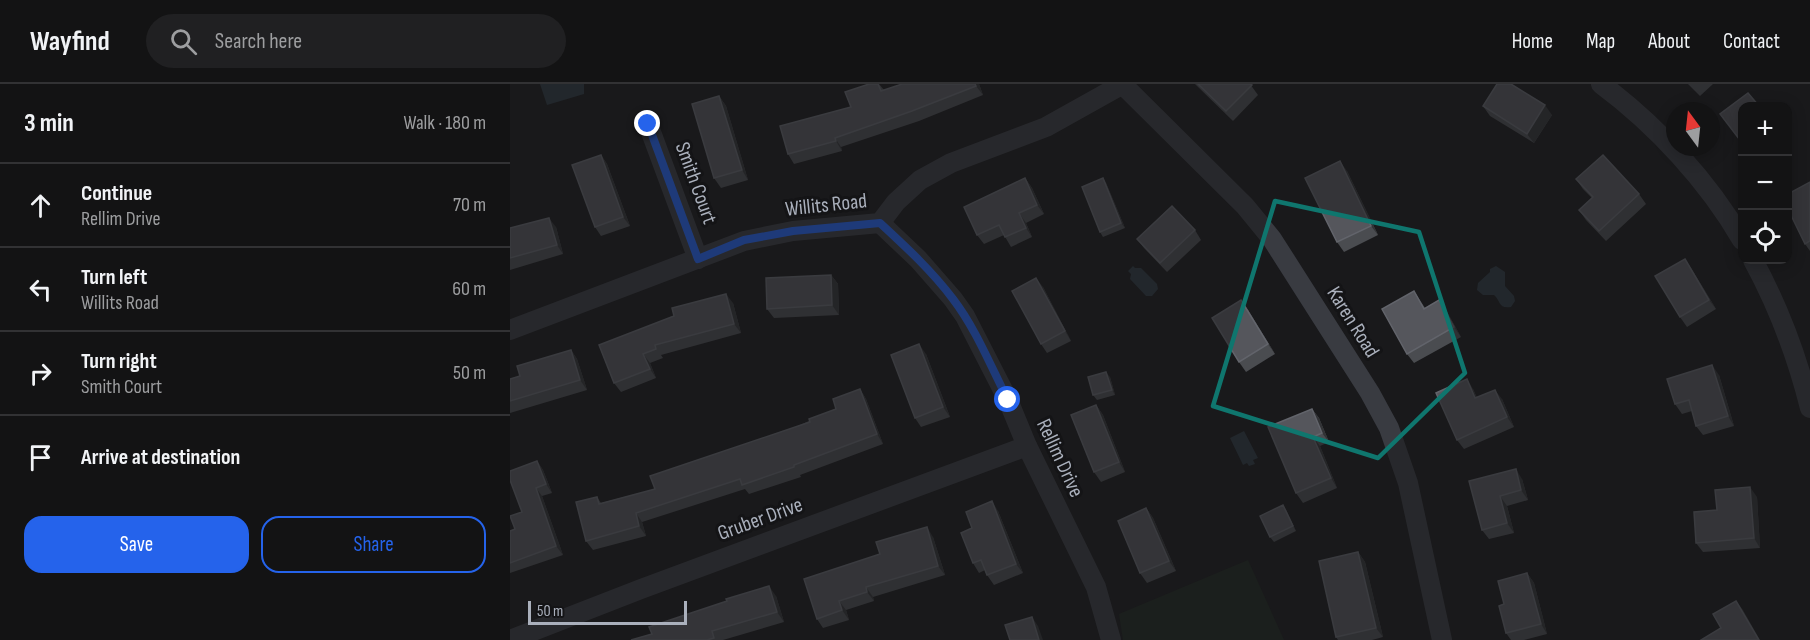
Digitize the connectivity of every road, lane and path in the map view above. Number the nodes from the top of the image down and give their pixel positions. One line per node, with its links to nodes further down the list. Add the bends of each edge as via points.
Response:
1 (1601, 84): 5 (street, via 1660,135 1714,197)
2 (1123, 85): 4 (street, Willits Road, via 1046,127 951,163 920,180); 13 (street, Karen Road, via 1245,206 1272,239 1370,393 1389,428 1408,483)
3 (648, 124): 6 (street, Smith Court)
4 (880, 223): 6 (street, Willits Road, via 744,240); 10 (street, Rellim Drive, via 918,259 965,316)
5 (1738, 233)
6 (698, 259): 8 (street, Willits Road)
7 (1755, 264): 9 (street, via 1798,362)
8 (510, 330)
9 (1810, 408)
10 (1027, 446): 11 (street, Gruber Drive); 12 (street, Rellim Drive, via 1096,587)
11 (510, 640)
12 (1111, 640)
13 (1442, 640)

